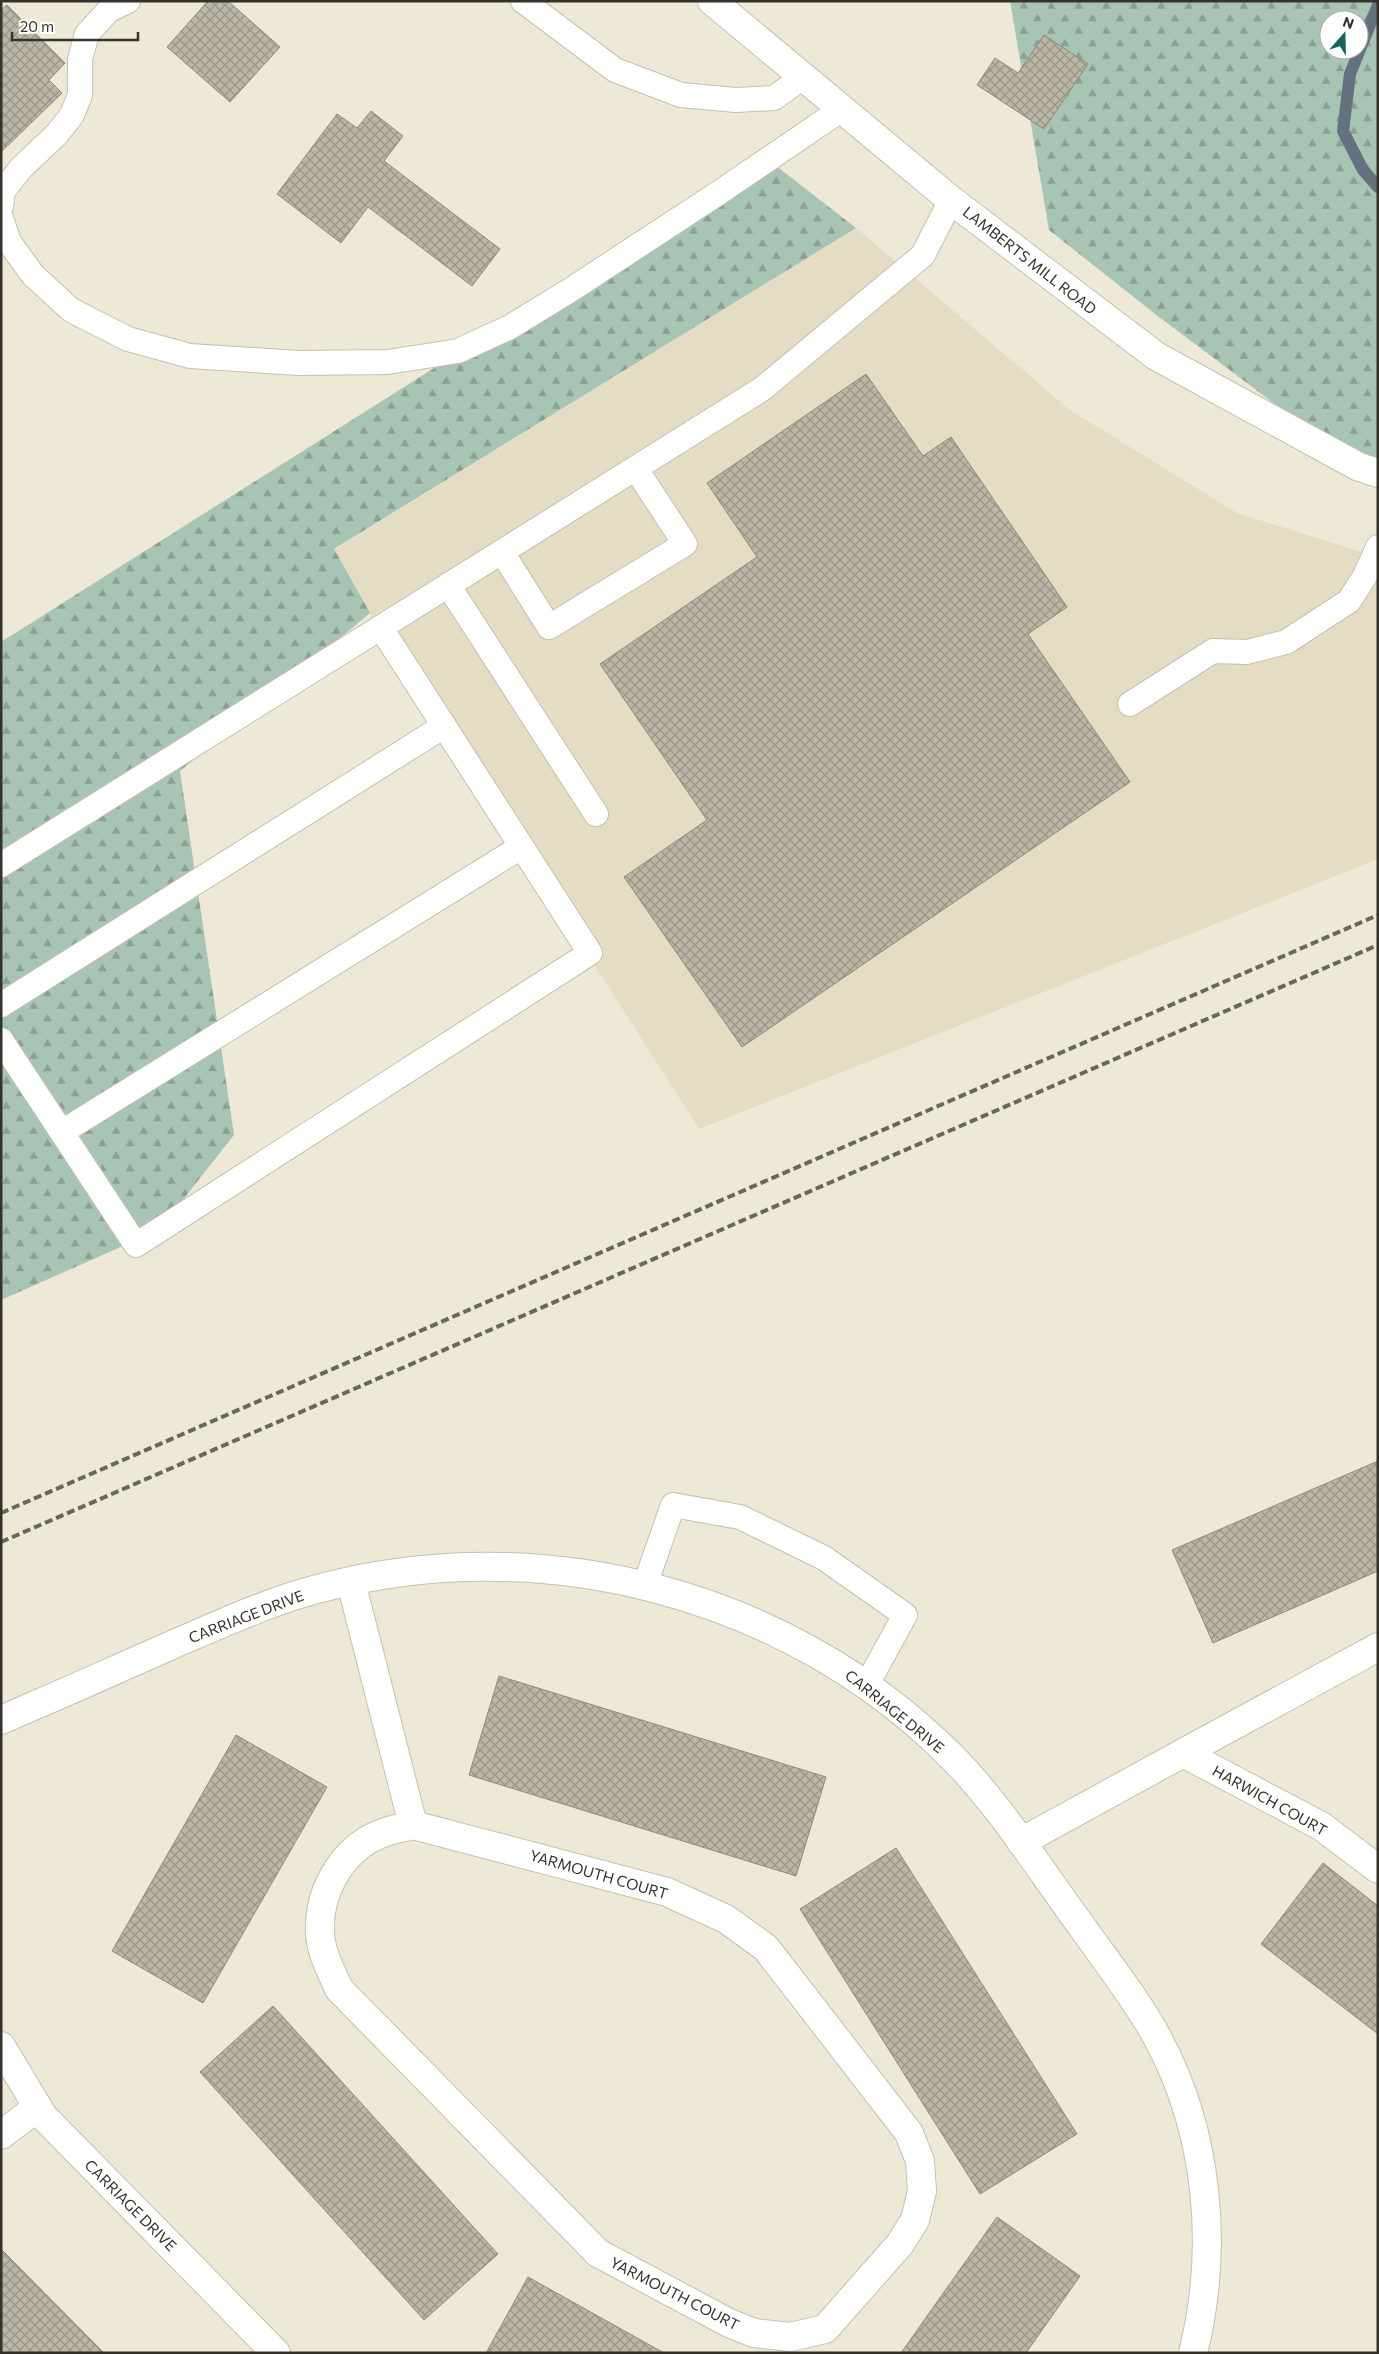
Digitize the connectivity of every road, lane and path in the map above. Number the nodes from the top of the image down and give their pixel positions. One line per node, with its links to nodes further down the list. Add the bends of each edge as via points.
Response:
1 (128, 1): 7 (lane, via 109,10 87,34 80,59 80,95 72,115 3,191)
2 (523, 1): 4 (lane, via 615,70 681,94 736,100 774,98)
3 (712, 1): 4 (street, LAMBERTS MILL ROAD)
4 (803, 77): 5 (street, LAMBERTS MILL ROAD)
5 (842, 109): 6 (street, LAMBERTS MILL ROAD); 8 (lane, via 510,327 458,351 388,362 298,363 199,357 128,339 71,310 33,275 9,242)
6 (951, 200): 9 (lane, via 923,255 762,390); 10 (street, LAMBERTS MILL ROAD, via 1156,356 1360,467)
7 (1, 206)
8 (1, 218)
9 (636, 469): 12 (lane); 12 (lane, via 685,544 549,627)
10 (1378, 473)
11 (1378, 547): 15 (lane, via 1350,601 1286,642 1247,652 1213,651)
12 (502, 552): 13 (lane)
13 (448, 585): 14 (lane); 17 (lane)
14 (381, 628): 16 (lane); 19 (lane)
15 (1130, 704)
16 (444, 726): 18 (lane); 20 (lane)
17 (596, 814)
18 (521, 847): 22 (lane); 22 (lane, via 590,953 136,1245)
19 (1, 865)
20 (1, 1005)
21 (1, 1040): 22 (lane)
22 (62, 1132)
23 (351, 1582): 24 (street, CARRIAGE DRIVE, via 384,1574 451,1567 520,1566 588,1573); 27 (street, CARRIAGE DRIVE, via 317,1589 252,1610); 29 (street)
24 (645, 1585): 26 (street, CARRIAGE DRIVE, via 720,1608 783,1635); 26 (lane, via 673,1505 740,1517 824,1558 905,1615)
25 (1378, 1647): 28 (street)
26 (866, 1686): 30 (street, CARRIAGE DRIVE, via 949,1754 988,1797)
27 (1, 1720)
28 (1183, 1753): 30 (street); 31 (street, HARWICH COURT, via 1321,1826)
29 (412, 1825): 29 (street, YARMOUTH COURT, via 381,1833 354,1850 339,1867 324,1896 320,1928 325,1960 339,1989 598,2253 729,2323 754,2333 790,2337 825,2329 900,2244 915,2220 922,2191 920,2161 909,2133 766,1948 726,1919 667,1892)
30 (1021, 1842): 36 (street, CARRIAGE DRIVE, via 1136,2002 1178,2082 1202,2169 1207,2215 1208,2260)
31 (1378, 1869)
32 (1, 2046): 33 (street, CARRIAGE DRIVE)
33 (38, 2107): 34 (street); 35 (street, CARRIAGE DRIVE, via 43,2116)
34 (1, 2136)
35 (276, 2353)
36 (1193, 2353)

